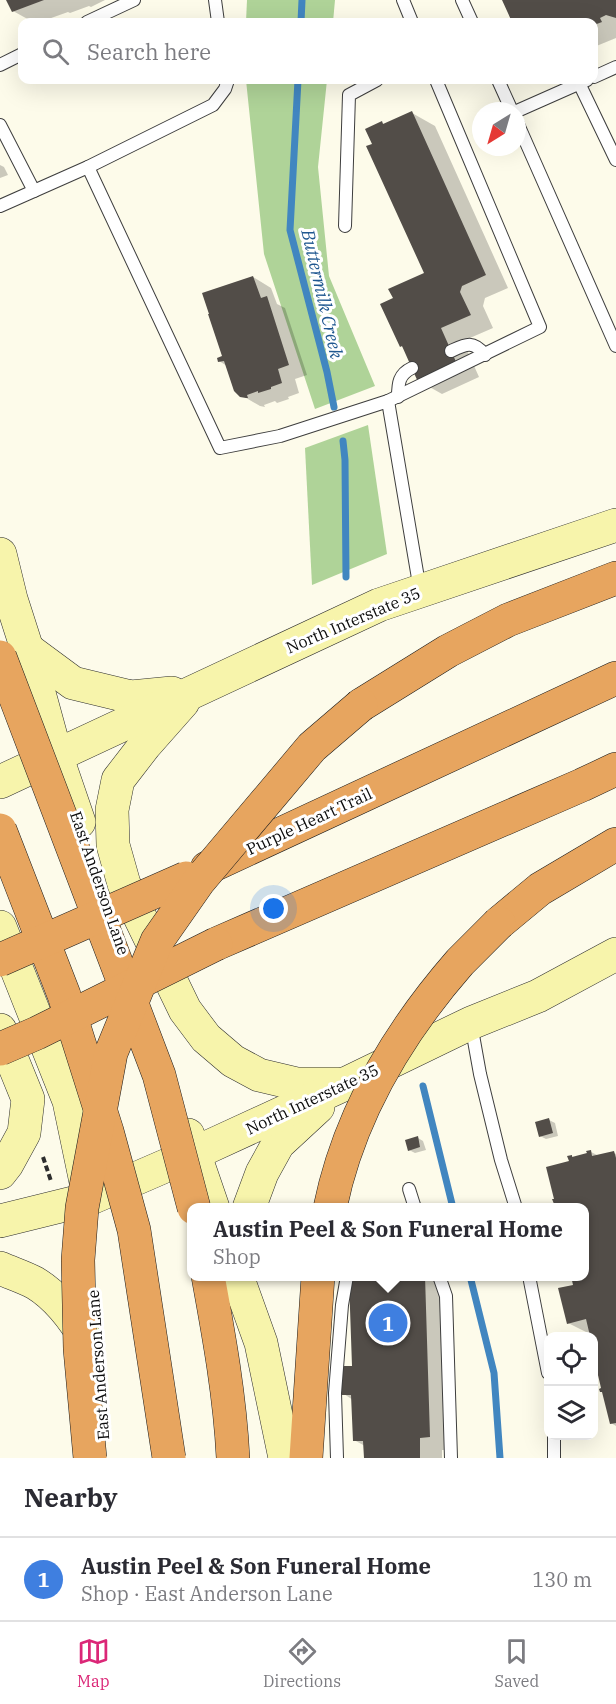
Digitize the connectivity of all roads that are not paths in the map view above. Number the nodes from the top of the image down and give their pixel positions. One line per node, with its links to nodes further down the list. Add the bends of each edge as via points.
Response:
1 (134, 0): 5 (lane)
2 (215, 0): 6 (lane)
3 (402, 0): 7 (lane)
4 (462, 0): 8 (lane)
5 (96, 18)
6 (217, 18)
7 (410, 18)
8 (470, 18)
9 (18, 56): 10 (lane)
10 (0, 65)
11 (616, 67): 12 (lane)
12 (598, 75)
13 (227, 84): 24 (lane, via 213,105)
14 (370, 84): 27 (lane, via 349,95)
15 (438, 84): 30 (lane, via 540,327)
16 (500, 84): 19 (lane)
17 (576, 84): 20 (lane)
18 (584, 84): 23 (lane)
19 (508, 102)
20 (526, 107)
21 (0, 125): 25 (lane)
22 (526, 142): 28 (lane)
23 (616, 160)
24 (88, 167): 25 (lane); 32 (lane, via 220,448 280,436)
25 (34, 191): 26 (lane)
26 (0, 206)
27 (345, 226)
28 (616, 346)
29 (451, 351): 30 (lane, via 466,344 479,347)
30 (485, 354): 32 (lane)
31 (412, 368): 32 (lane, via 398,381)
32 (393, 399): 36 (lane)
33 (616, 525): 36 (main road, North Interstate 35)
34 (0, 554): 37 (main road, East Anderson Lane, via 11,599)
35 (616, 578): 77 (highway, bridge, via 508,620 448,651 361,705 312,747 199,881 157,941 111,1053 82,1208 78,1260 80,1349)
36 (421, 591): 39 (main road, North Interstate 35, via 379,605)
37 (9, 657): 39 (main road, via 73,683 131,697); 40 (main road, East Anderson Lane); 58 (highway, bridge, via 159,1075)
38 (616, 678): 47 (highway, Purple Heart Trail, bridge)
39 (192, 692): 40 (main road, North Interstate 35); 53 (main road, via 118,780 112,810 113,845 124,884 185,1010 206,1038 259,1076 297,1084)
40 (56, 755): 42 (main road, North Interstate 35); 54 (main road, East Anderson Lane)
41 (616, 769): 50 (highway, bridge, via 216,944)
42 (0, 782)
43 (0, 830): 79 (highway, bridge, via 64,995 134,1230)
44 (616, 844): 61 (highway, bridge, via 540,889 499,923 432,997 379,1075 353,1129)
45 (0, 927): 57 (main road, East Anderson Lane, via 69,1101)
46 (616, 954): 48 (main road, North Interstate 35, via 538,996)
47 (0, 960)
48 (471, 1023): 53 (main road, North Interstate 35); 63 (lane)
49 (0, 1030): 55 (main road, via 28,1099 24,1133)
50 (37, 1033): 51 (highway, bridge); 52 (highway, bridge)
51 (0, 1048)
52 (0, 1054)
53 (345, 1084): 54 (main road, North Interstate 35); 60 (main road, via 278,1144)
54 (195, 1153): 57 (main road, North Interstate 35); 59 (main road, East Anderson Lane)
55 (0, 1173)
56 (409, 1189): 62 (lane)
57 (89, 1199): 64 (main road, North Interstate 35); 75 (main road, East Anderson Lane)
58 (193, 1203)
59 (211, 1203)
60 (251, 1203)
61 (331, 1203)
62 (413, 1203)
63 (511, 1203)
64 (0, 1221)
65 (0, 1268): 75 (main road, via 35,1283 62,1305)
66 (209, 1281): 80 (highway)
67 (239, 1281): 73 (main road)
68 (250, 1281): 73 (main road)
69 (318, 1281): 82 (highway)
70 (346, 1281): 83 (lane, via 335,1393)
71 (441, 1281): 84 (lane, via 446,1296)
72 (530, 1281): 74 (lane)
73 (261, 1344): 81 (main road)
74 (544, 1349)
75 (95, 1356): 78 (main road, East Anderson Lane)
76 (554, 1440): 85 (lane)
77 (90, 1458)
78 (105, 1458)
79 (169, 1458)
80 (233, 1458)
81 (285, 1458)
82 (306, 1458)
83 (337, 1458)
84 (451, 1458)
85 (554, 1458)

